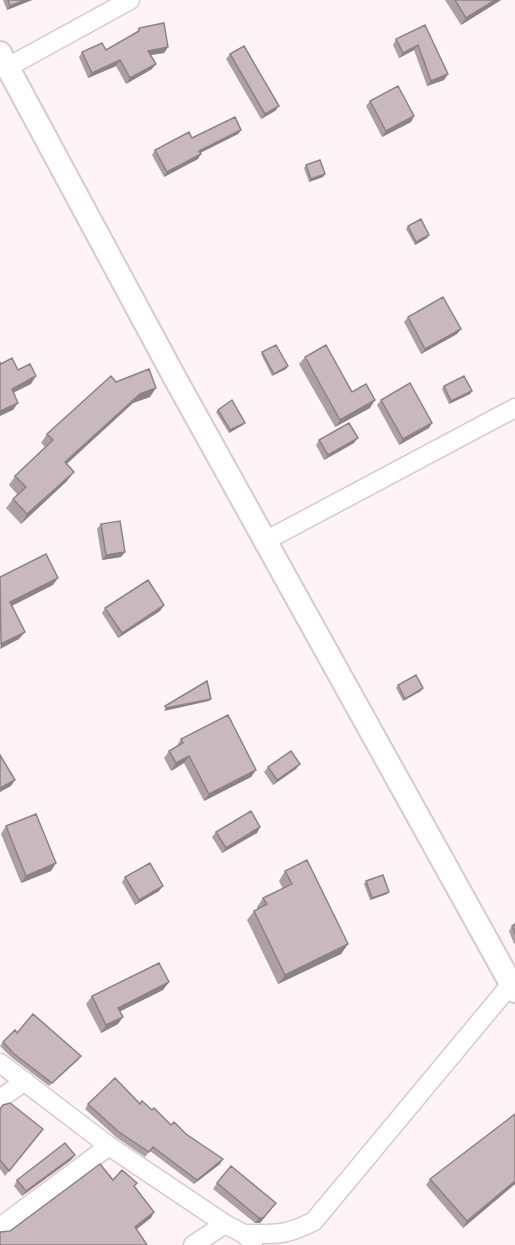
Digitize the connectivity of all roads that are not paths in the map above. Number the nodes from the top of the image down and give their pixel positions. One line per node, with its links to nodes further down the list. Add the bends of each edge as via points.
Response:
1 (130, 0): 2 (street)
2 (4, 60): 4 (street)
3 (515, 408): 4 (street)
4 (266, 540): 5 (street)
5 (513, 987): 13 (street, via 314,1221)
6 (0, 1064): 7 (street)
7 (25, 1081): 8 (street); 9 (street)
8 (0, 1099)
9 (109, 1146): 10 (street); 11 (street)
10 (225, 1224): 12 (street); 14 (street)
11 (0, 1227)
12 (250, 1240): 13 (street)
13 (276, 1240)
14 (193, 1245)

